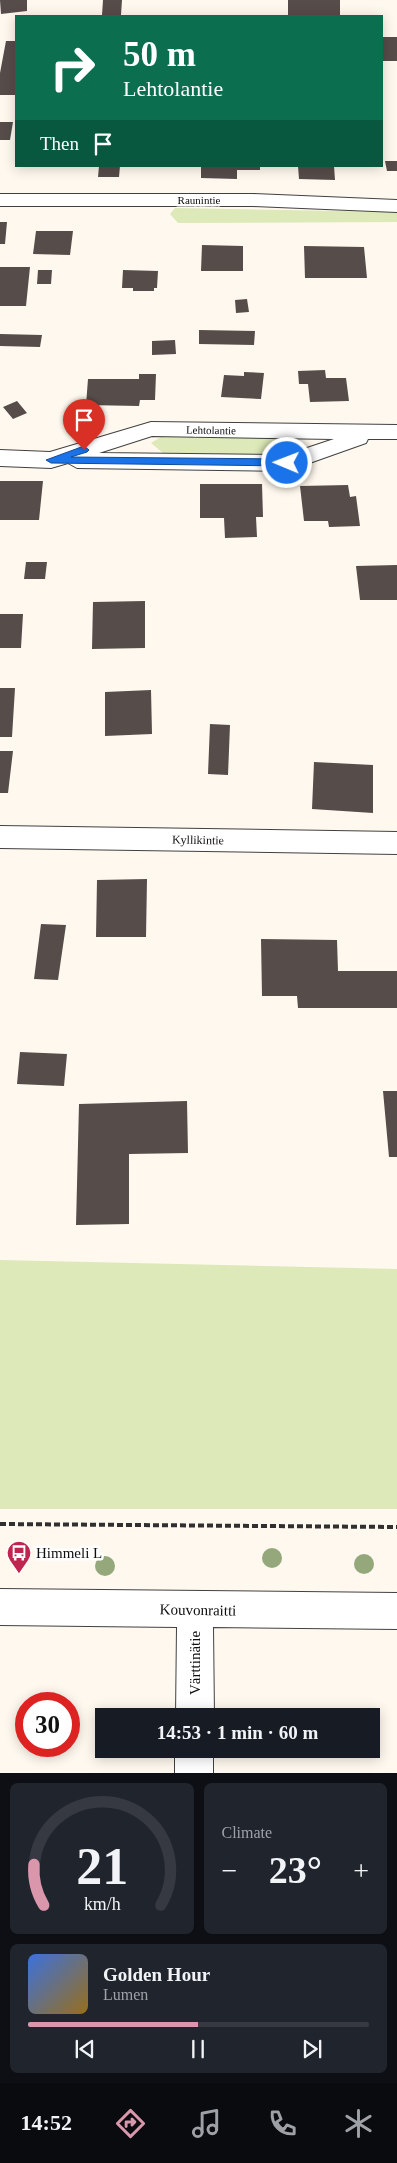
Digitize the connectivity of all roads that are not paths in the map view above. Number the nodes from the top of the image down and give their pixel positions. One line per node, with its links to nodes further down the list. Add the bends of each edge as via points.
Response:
1 (0, 200): 2 (street, Raunintie, via 253,200)
2 (397, 206)
3 (387, 432): 5 (street, Lehtolantie, via 287,463); 5 (street, Lehtolantie, via 151,429)
4 (0, 458): 5 (street, Lehtolantie)
5 (51, 460)
6 (0, 837): 7 (street, Kyllikintie)
7 (397, 843)
8 (0, 1607): 9 (street, Kouvonraitti)
9 (195, 1610): 10 (street, Kouvonraitti); 11 (street, Värttinätie)
10 (397, 1611)
11 (194, 1708)
12 (194, 1758): 13 (street)
13 (194, 1773)

